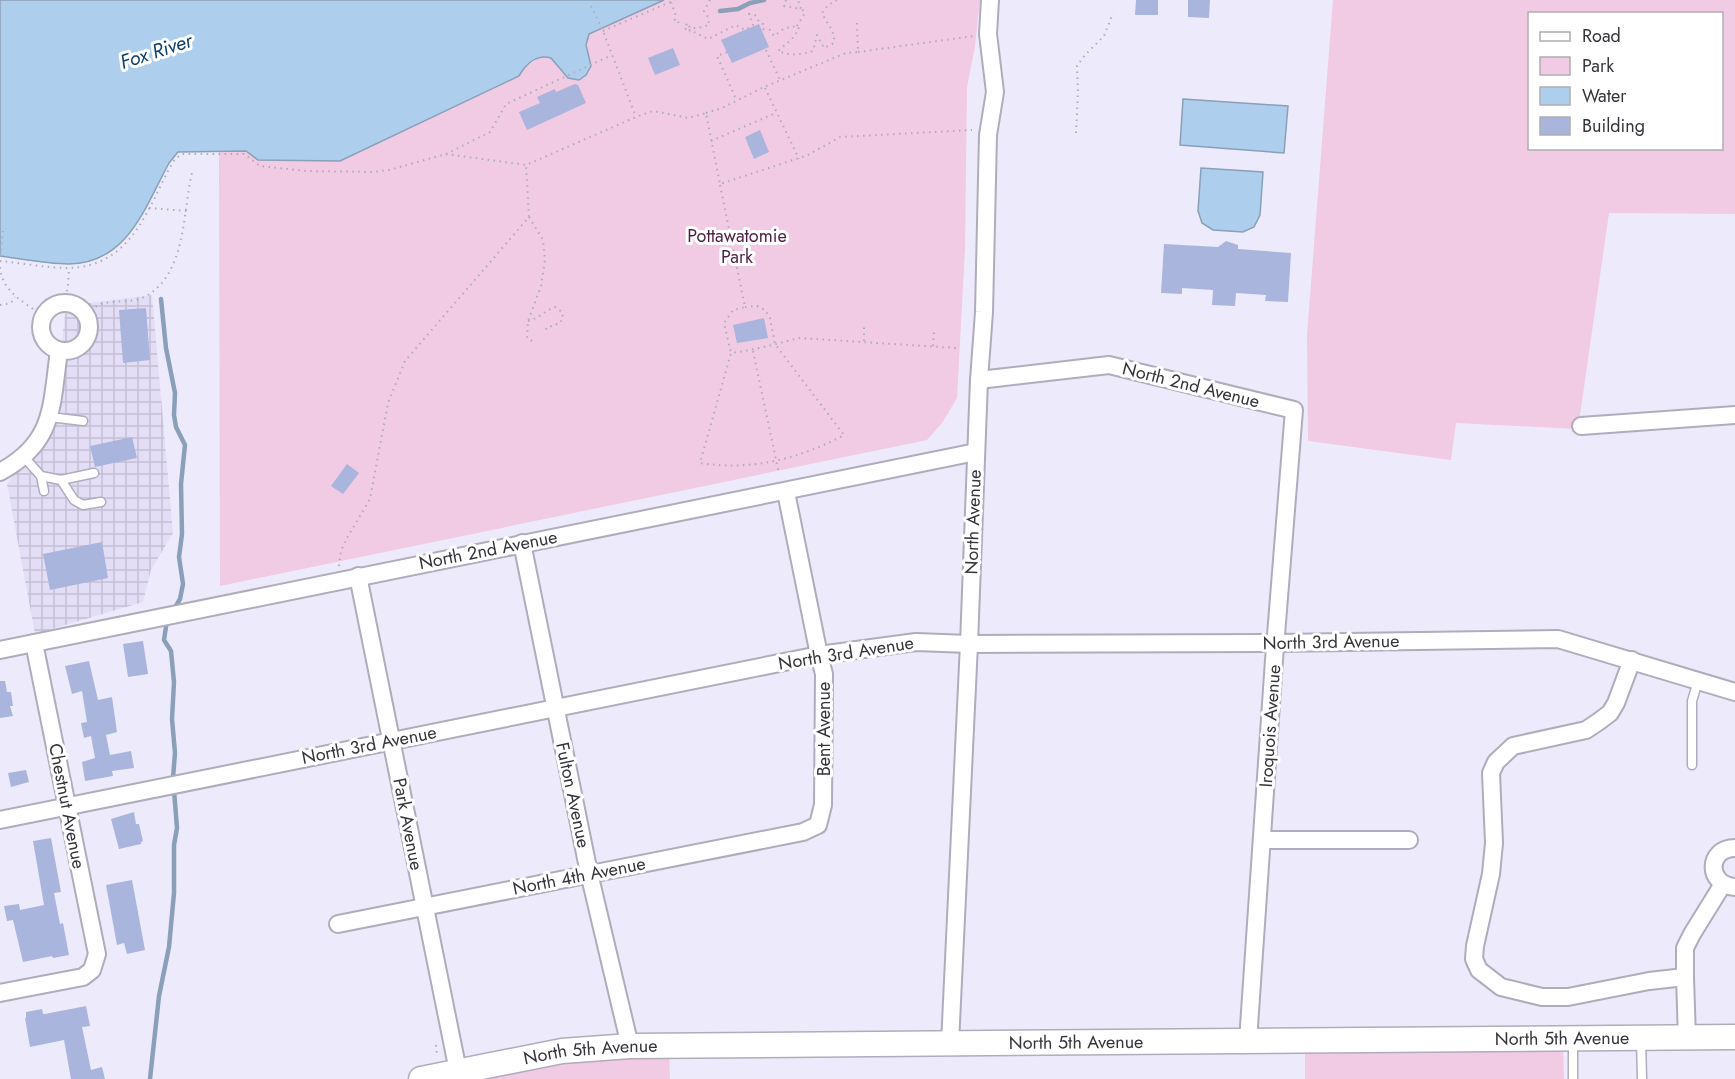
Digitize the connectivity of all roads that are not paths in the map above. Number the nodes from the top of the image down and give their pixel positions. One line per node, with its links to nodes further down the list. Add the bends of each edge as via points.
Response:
1 (990, 0): 3 (street, North Avenue, via 988,34 995,92 988,135)
2 (58, 351): 2 (street, via 75,349 87,338 86,314 76,306 64,303 48,309 43,316 43,337); 6 (street)
3 (979, 380): 4 (street, North 2nd Avenue, via 1109,365); 9 (street, North Avenue)
4 (1294, 410): 21 (street, Iroquois Avenue)
5 (1735, 415): 8 (street)
6 (50, 417): 7 (lane); 10 (street, via 38,443)
7 (83, 421)
8 (1581, 426)
9 (976, 452): 16 (street, North 2nd Avenue); 22 (street, North Avenue)
10 (24, 457): 11 (street); 13 (lane)
11 (0, 472)
12 (94, 473): 14 (lane)
13 (41, 476): 14 (lane); 15 (lane)
14 (61, 480): 17 (lane, via 74,500 83,505)
15 (44, 491)
16 (786, 492): 18 (street, North 2nd Avenue); 24 (street, Bent Avenue)
17 (101, 502)
18 (522, 543): 19 (street, North 2nd Avenue); 28 (street, Fulton Avenue)
19 (350, 578): 20 (street, North 2nd Avenue); 29 (street, Park Avenue)
20 (34, 643): 23 (street, North 2nd Avenue); 31 (street, Chestnut Avenue)
21 (1276, 643): 22 (street, North 3rd Avenue); 25 (street, North 3rd Avenue, via 1558,639); 34 (street, Iroquois Avenue)
22 (969, 644): 24 (street, North 3rd Avenue, via 916,642); 48 (street, North Avenue)
23 (0, 650)
24 (819, 655): 28 (street, North 3rd Avenue); 33 (street, Bent Avenue, via 824,686 823,806)
25 (1632, 660): 26 (street, North 3rd Avenue); 41 (street, via 1610,713 1586,730 1513,746 1496,762 1491,773 1491,874 1474,959 1479,970 1500,987 1542,997 1569,997)
26 (1698, 681): 27 (street, North 3rd Avenue); 30 (lane, via 1692,701)
27 (1735, 692)
28 (555, 708): 29 (street, North 3rd Avenue); 37 (street, Fulton Avenue)
29 (392, 741): 31 (street, North 3rd Avenue); 39 (street, Park Avenue)
30 (1692, 765)
31 (67, 807): 32 (street, North 3rd Avenue); 42 (street, Chestnut Avenue, via 97,954 92,970 83,977)
32 (0, 820)
33 (818, 825): 37 (street, North 4th Avenue, via 803,832)
34 (1262, 840): 35 (street); 47 (street, Iroquois Avenue)
35 (1409, 840)
36 (1735, 848): 38 (street, via 1720,852 1714,863 1715,875)
37 (589, 873): 39 (street, North 4th Avenue); 49 (street, Fulton Avenue)
38 (1729, 886): 41 (street, via 1685,948)
39 (424, 906): 40 (street, North 4th Avenue); 50 (street, Park Avenue)
40 (338, 924)
41 (1685, 977): 46 (street)
42 (0, 993)
43 (1735, 1037): 46 (main road, North 5th Avenue)
44 (1573, 1039): 45 (main road, North 5th Avenue); 47 (main road, North 5th Avenue); 52 (lane)
45 (1641, 1039): 46 (main road, North 5th Avenue); 53 (lane)
46 (1687, 1039)
47 (1248, 1041): 48 (main road, North 5th Avenue)
48 (950, 1044): 49 (main road, North 5th Avenue)
49 (630, 1046): 50 (main road, North 5th Avenue, via 562,1051)
50 (458, 1071): 51 (main road, North 5th Avenue)
51 (421, 1079)
52 (1573, 1079)
53 (1642, 1079)

